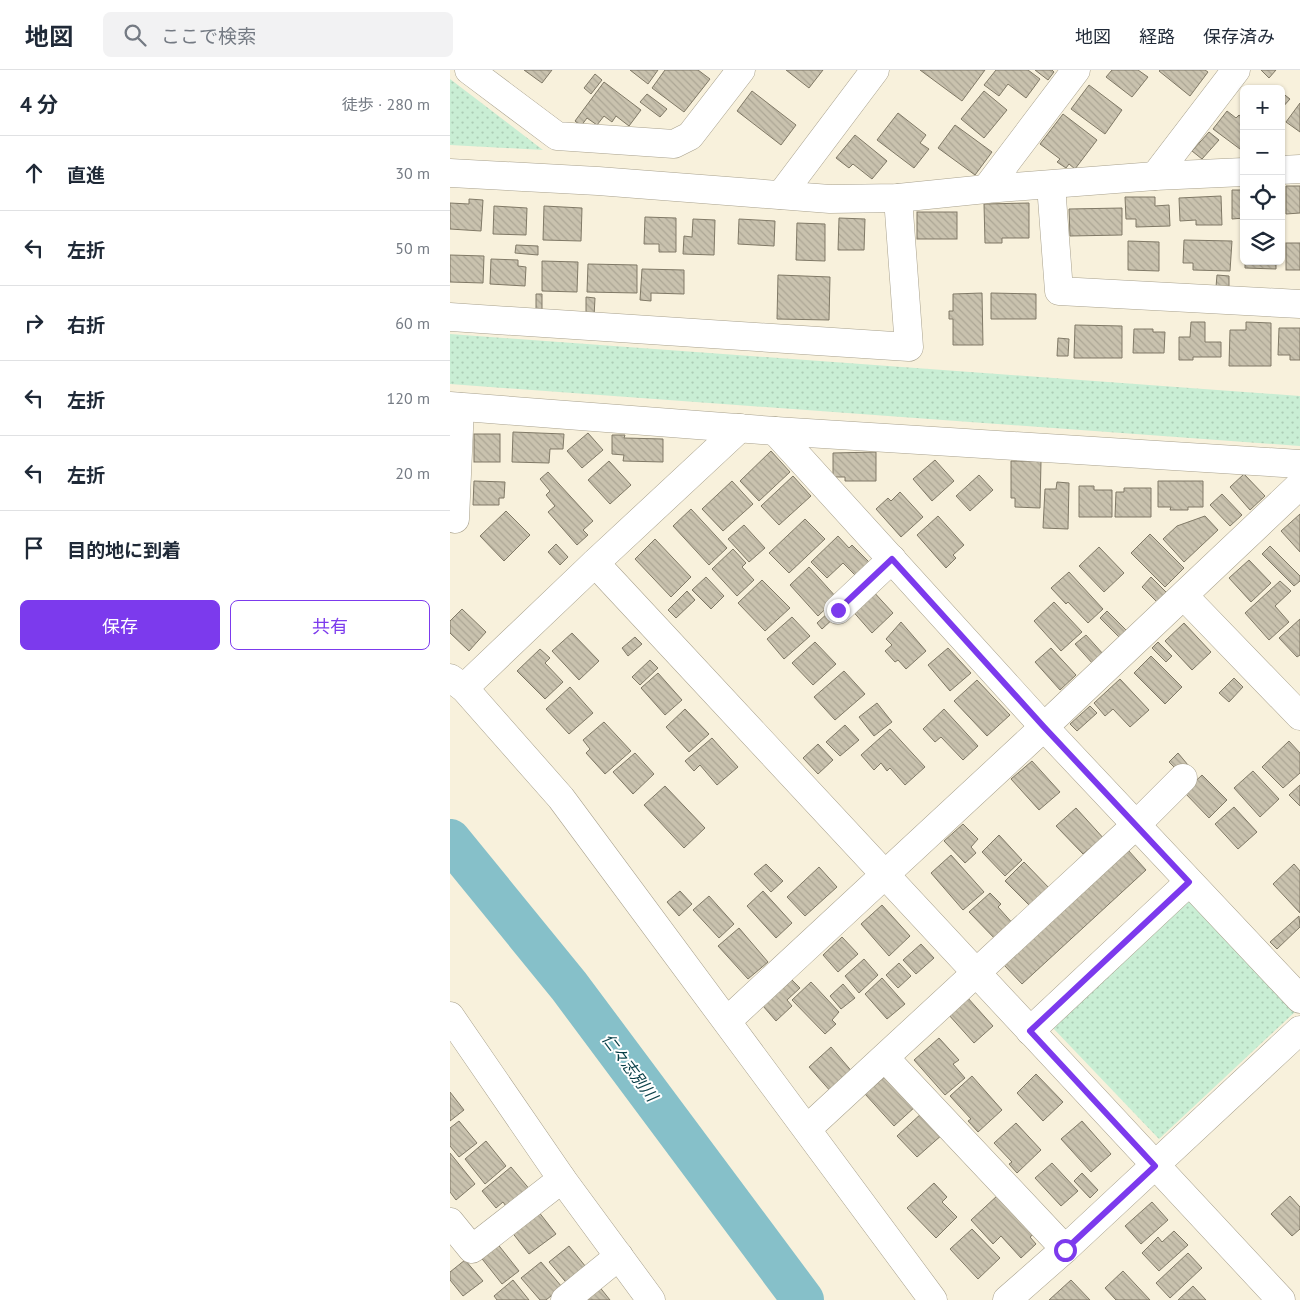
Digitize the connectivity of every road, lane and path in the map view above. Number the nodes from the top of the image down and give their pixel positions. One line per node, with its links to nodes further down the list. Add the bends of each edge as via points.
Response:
1 (469, 70): 5 (street, via 557,136 674,144 690,136)
2 (875, 70): 13 (street)
3 (1076, 70): 12 (street)
4 (1236, 70): 10 (street)
5 (735, 72)
6 (1300, 169): 7 (street)
7 (1285, 170)
8 (1240, 172): 10 (street)
9 (450, 173): 13 (street)
10 (1155, 176): 11 (street)
11 (1051, 185): 12 (street); 15 (street, via 1059,291)
12 (986, 189): 14 (street)
13 (781, 195): 14 (street, via 830,200)
14 (898, 198): 16 (street, via 908,347)
15 (1300, 304)
16 (450, 317)
17 (455, 407): 18 (street); 22 (street)
18 (740, 428): 19 (street); 24 (street)
19 (775, 430): 20 (street); 23 (street)
20 (1300, 464)
21 (1300, 485): 25 (street)
22 (455, 519)
23 (892, 559): 26 (street); 29 (street)
24 (595, 562): 27 (street); 32 (street)
25 (1184, 596): 28 (street); 29 (street)
26 (838, 610)
27 (457, 683): 36 (street, via 561,798)
28 (1300, 716)
29 (1044, 727): 31 (street); 32 (street)
30 (1183, 778): 31 (street)
31 (1136, 825): 33 (street); 34 (street)
32 (885, 875): 34 (street); 36 (street)
33 (1189, 882): 35 (street); 39 (street)
34 (977, 973): 39 (street); 40 (street)
35 (1300, 1000)
36 (727, 1021): 41 (street)
37 (453, 1026): 43 (street)
38 (1300, 1030): 42 (street)
39 (1030, 1031): 42 (street)
40 (885, 1058): 41 (street); 45 (street)
41 (807, 1129): 49 (street)
42 (1155, 1166): 45 (street); 51 (street)
43 (562, 1179): 44 (street, via 472,1249); 46 (street)
44 (450, 1222)
45 (1065, 1250): 50 (street)
46 (619, 1256): 47 (street); 48 (street)
47 (565, 1300)
48 (651, 1300)
49 (933, 1300)
50 (1007, 1300)
51 (1281, 1300)

